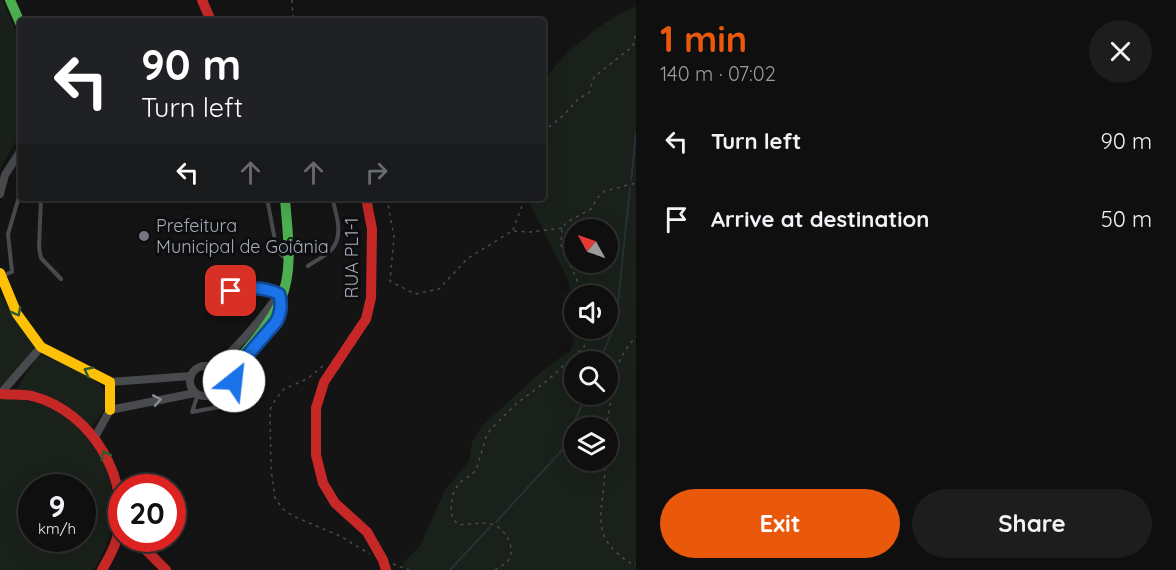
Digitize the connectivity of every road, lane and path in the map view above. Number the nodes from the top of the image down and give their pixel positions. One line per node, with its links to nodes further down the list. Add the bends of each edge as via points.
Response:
1 (10, 0): 4 (street)
2 (202, 0): 5 (street)
3 (292, 0): 6 (path)
4 (18, 18)
5 (210, 18)
6 (293, 18)
7 (636, 34): 8 (path, via 633,46 594,77 589,93)
8 (546, 130)
9 (18, 155): 11 (street, via 5,175)
10 (636, 183): 20 (path, via 605,191 591,209)
11 (0, 194)
12 (18, 200): 24 (lane, via 8,234 12,272)
13 (41, 201): 25 (lane, via 41,258)
14 (268, 201): 22 (lane, via 277,251)
15 (285, 201): 22 (street)
16 (333, 201): 23 (lane, via 339,224 336,240 332,249)
17 (367, 201): 47 (street, RUA PL1-1, via 372,229 366,319 324,382 316,408 316,455 323,483 335,503 367,532)
18 (388, 201): 21 (path, via 394,237 390,281 415,294 439,289 467,259)
19 (524, 201): 21 (path)
20 (561, 228): 21 (path); 26 (path, via 561,245)
21 (512, 231)
22 (288, 261): 28 (street, via 286,285)
23 (308, 266)
24 (0, 275): 31 (street, one-way to 31, via 17,314)
25 (61, 279)
26 (578, 285)
27 (231, 291): 28 (lane, via 253,287)
28 (280, 297): 32 (street, via 266,324)
29 (636, 337): 41 (path, via 618,361)
30 (587, 339): 52 (path, via 584,347 491,429 476,471 459,483 452,496 451,514 457,524 491,524 506,533 511,554)
31 (41, 347): 37 (street, one-way to 31); 38 (street)
32 (238, 356): 34 (street); 36 (street); 39 (lane, via 224,406 192,412)
33 (325, 365): 47 (path, via 284,389 270,410 275,498 283,510 340,536)
34 (213, 368): 35 (street, via 203,366); 36 (street)
35 (191, 376): 37 (street); 39 (street)
36 (221, 381): 39 (street, via 213,394)
37 (110, 382): 40 (street)
38 (0, 394): 42 (street, via 39,398 65,410)
39 (197, 394): 40 (street, one-way to 39)
40 (110, 410): 42 (street)
41 (608, 417)
42 (95, 437): 44 (street, one-way to 42)
43 (604, 471): 48 (path, via 601,525 604,538)
44 (115, 474)
45 (110, 552): 49 (street)
46 (148, 552): 50 (street)
47 (384, 565): 51 (path)
48 (636, 565)
49 (102, 570)
50 (166, 570)
51 (409, 570)
52 (495, 570)

